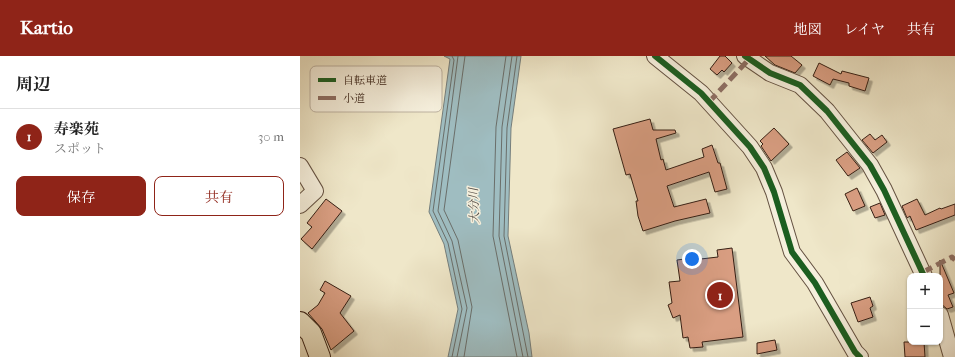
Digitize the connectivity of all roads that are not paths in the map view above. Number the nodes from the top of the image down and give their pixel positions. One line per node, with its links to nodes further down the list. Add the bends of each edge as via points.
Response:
1 (655, 56): 9 (street, via 701,93 750,147 764,168 774,192 792,252 815,283)
2 (745, 56): 5 (street, via 770,73 800,85 827,111 870,166)
3 (300, 166): 4 (street, via 315,191)
4 (300, 205)
5 (923, 273)
6 (300, 322): 8 (main road, via 311,334)
7 (943, 326): 10 (street)
8 (320, 357)
9 (860, 357)
10 (952, 357)

